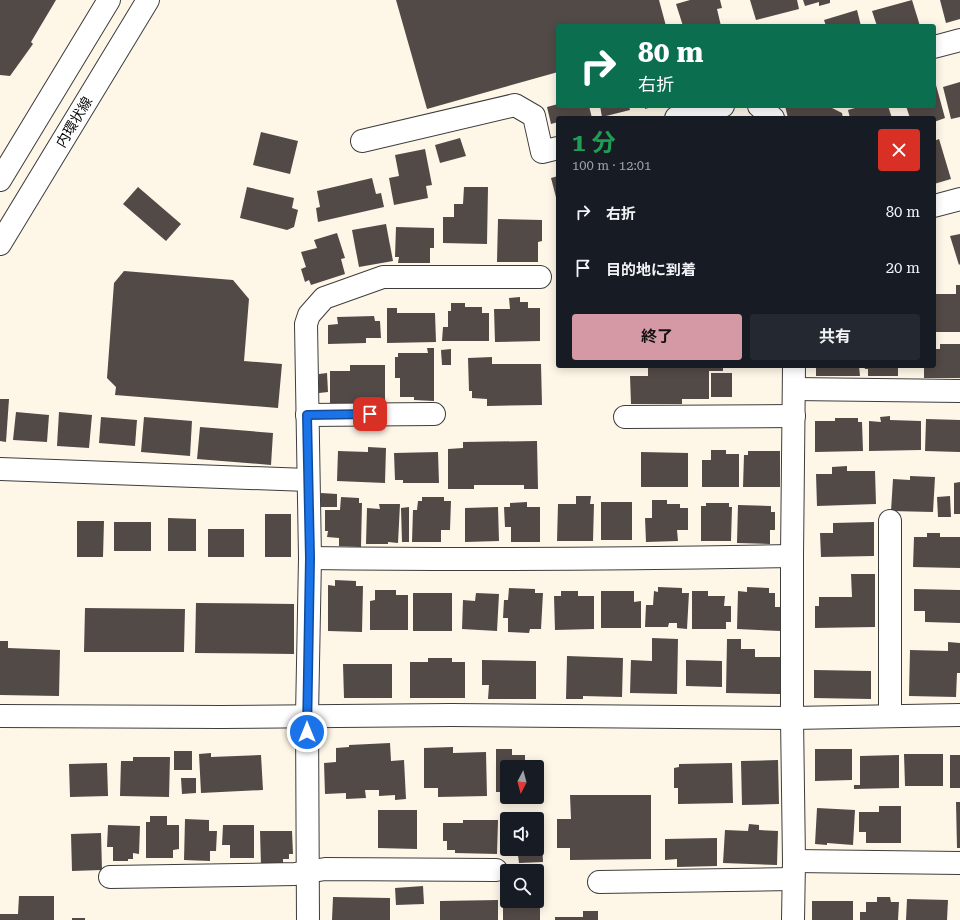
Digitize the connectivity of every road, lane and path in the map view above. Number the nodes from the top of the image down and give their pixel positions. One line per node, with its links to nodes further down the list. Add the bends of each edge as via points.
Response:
1 (109, 0): 11 (street)
2 (148, 0): 14 (street, 内環状線)
3 (960, 40): 4 (street)
4 (936, 46)
5 (715, 108): 7 (street)
6 (761, 108): 8 (street)
7 (684, 116)
8 (771, 116)
9 (362, 140): 10 (street, via 515,105 534,116 542,152)
10 (556, 148)
11 (0, 180)
12 (960, 199): 13 (street)
13 (936, 205)
14 (0, 244)
15 (540, 277): 20 (street, via 384,277 324,298 309,316 306,324)
16 (794, 368): 17 (street)
17 (794, 389): 18 (street); 21 (street)
18 (960, 391)
19 (434, 414): 20 (street)
20 (307, 415): 24 (street)
21 (794, 416): 22 (street); 26 (street)
22 (625, 417)
23 (0, 469): 24 (street)
24 (308, 480): 27 (street)
25 (890, 521): 31 (street)
26 (792, 556): 27 (street, via 484,560); 32 (street)
27 (310, 558): 30 (street)
28 (960, 715): 31 (street)
29 (0, 716): 30 (street)
30 (307, 716): 32 (street); 36 (street)
31 (890, 716): 32 (street)
32 (792, 718): 35 (street)
33 (960, 863): 35 (street)
34 (496, 870): 36 (street, via 325,869)
35 (794, 870): 38 (street); 40 (street)
36 (308, 872): 37 (street); 39 (street)
37 (110, 877)
38 (599, 882)
39 (308, 920)
40 (793, 920)

